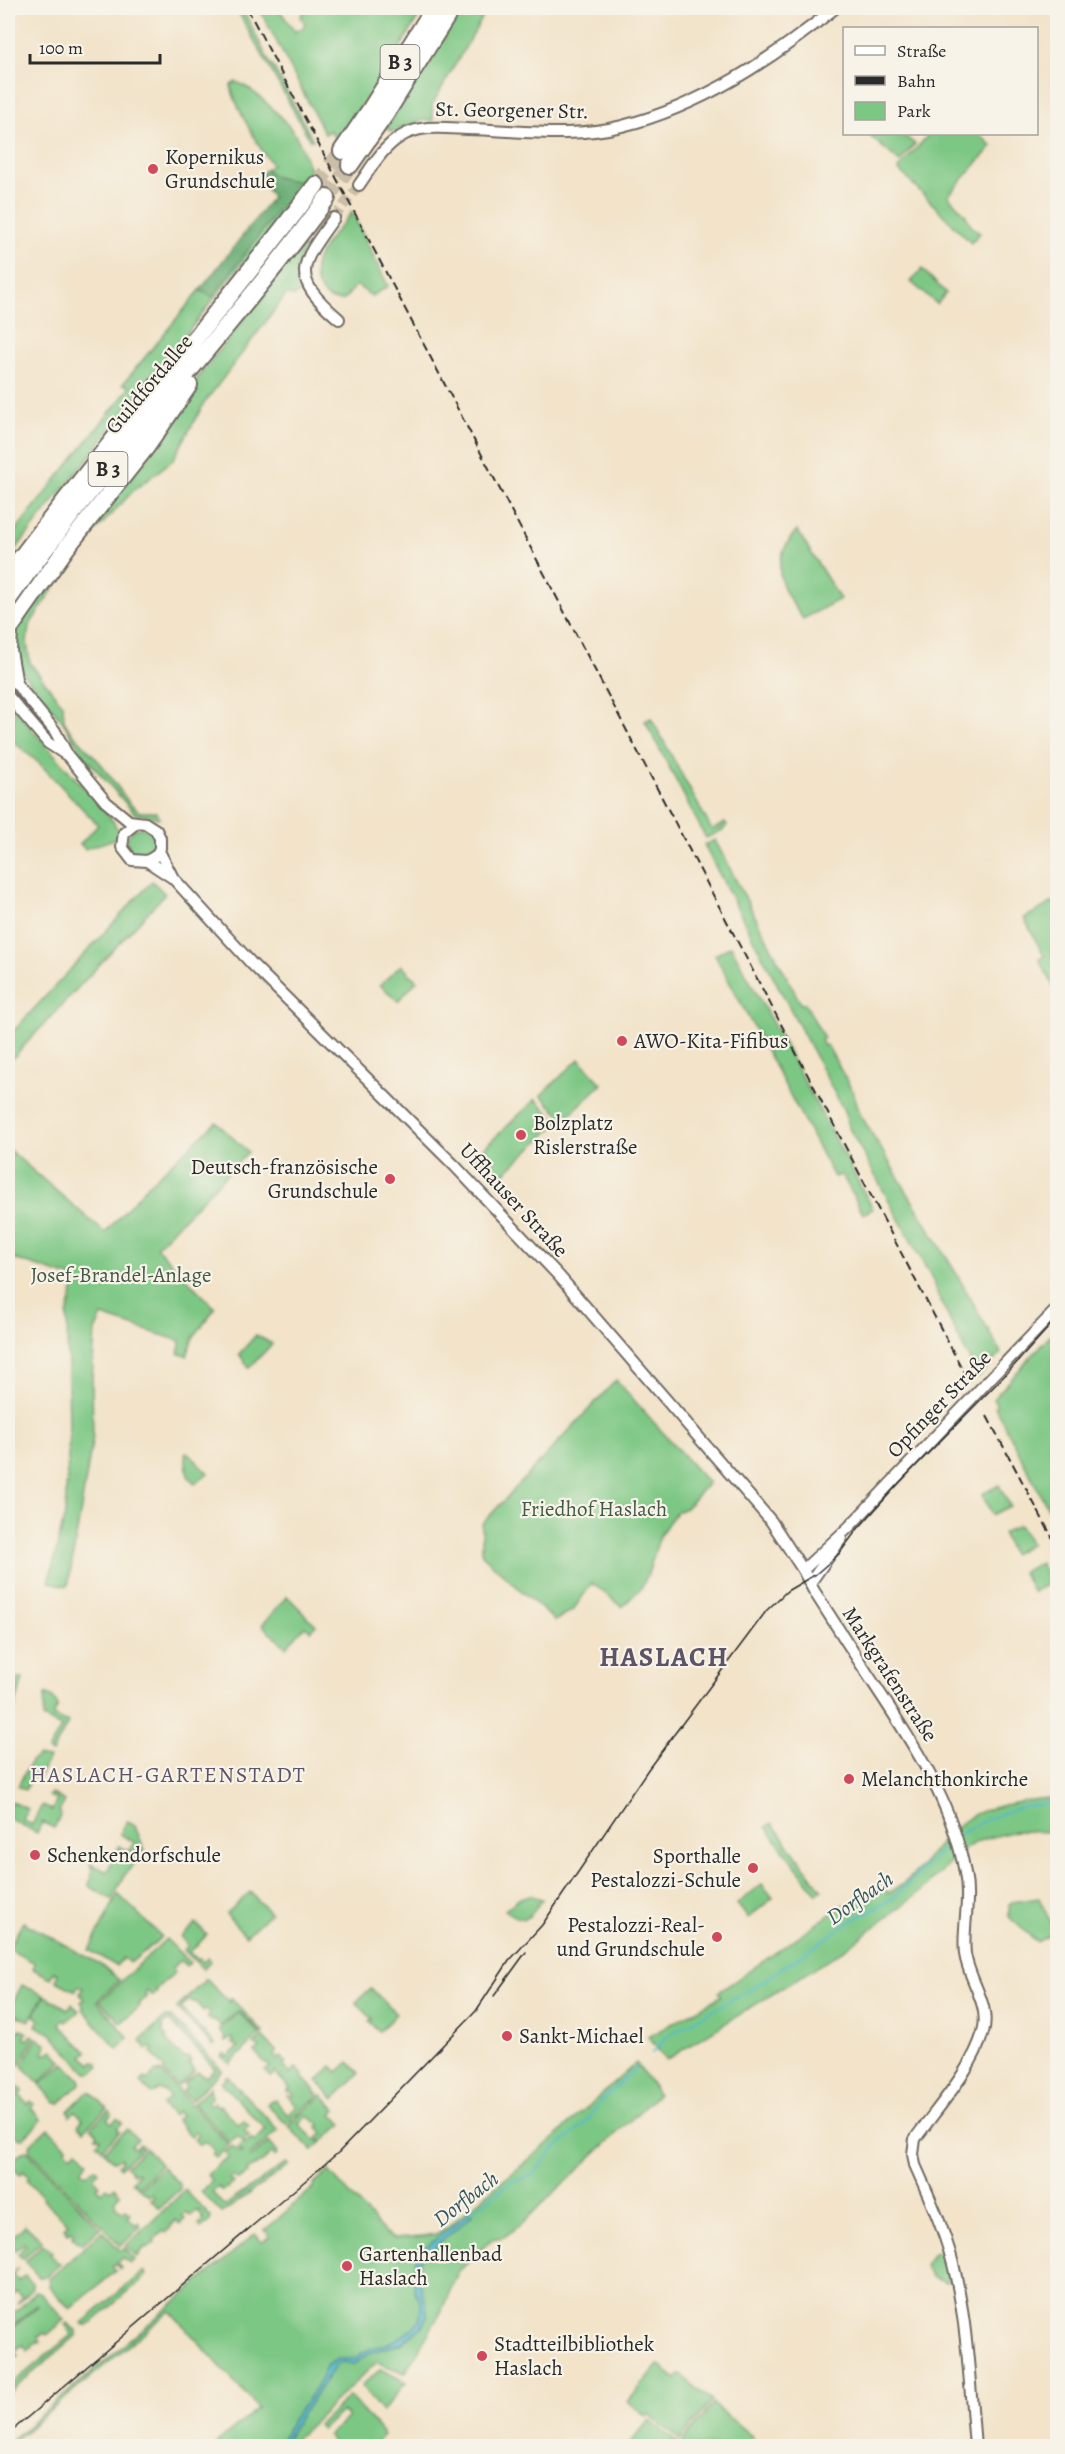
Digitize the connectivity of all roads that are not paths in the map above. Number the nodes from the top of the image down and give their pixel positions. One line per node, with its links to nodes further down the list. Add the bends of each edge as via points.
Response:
1 (435, 8): 2 (highway, B 3, via 370,110 346,158 390,106)
2 (452, 8)
3 (835, 8): 4 (street, St. Georgener Str., via 738,77 645,119 597,131 412,131 383,151)
4 (359, 185)
5 (334, 218): 6 (street, via 311,250 304,271 317,301)
6 (339, 319)
7 (214, 342): 8 (highway, Guildfordallee / B 3, via 292,245 321,191 97,458); 9 (highway, Guildfordallee / B 3, via 72,513); 10 (highway, via 166,420)
8 (8, 575)
9 (8, 600)
10 (8, 630): 11 (highway)
11 (10, 676): 13 (street, Uffhauser Straße, via 55,731)
12 (8, 696): 13 (street, Uffhauser Straße, via 48,743)
13 (68, 756): 14 (street, Uffhauser Straße)
14 (106, 802): 15 (street, Uffhauser Straße); 16 (street, Uffhauser Straße)
15 (135, 824): 16 (street); 17 (street, Uffhauser Straße, via 145,823 156,830 161,842)
16 (124, 833): 18 (street, Uffhauser Straße, via 122,847 126,855 135,861)
17 (159, 851): 18 (street); 19 (street, Uffhauser Straße)
18 (147, 861): 19 (street, Uffhauser Straße)
19 (173, 878): 22 (street, Uffhauser Straße, via 252,964 559,1276 771,1521)
20 (1058, 1308): 21 (street, Opfinger Straße, bridge)
21 (849, 1527): 22 (street, Opfinger Straße); 23 (street, Opfinger Straße)
22 (803, 1570): 23 (street, Markgrafenstraße)
23 (810, 1583): 24 (street, Markgrafenstraße, via 908,1735 946,1806 966,1876 965,1953 985,2025 970,2060 915,2139 913,2154 957,2277)
24 (975, 2446)

